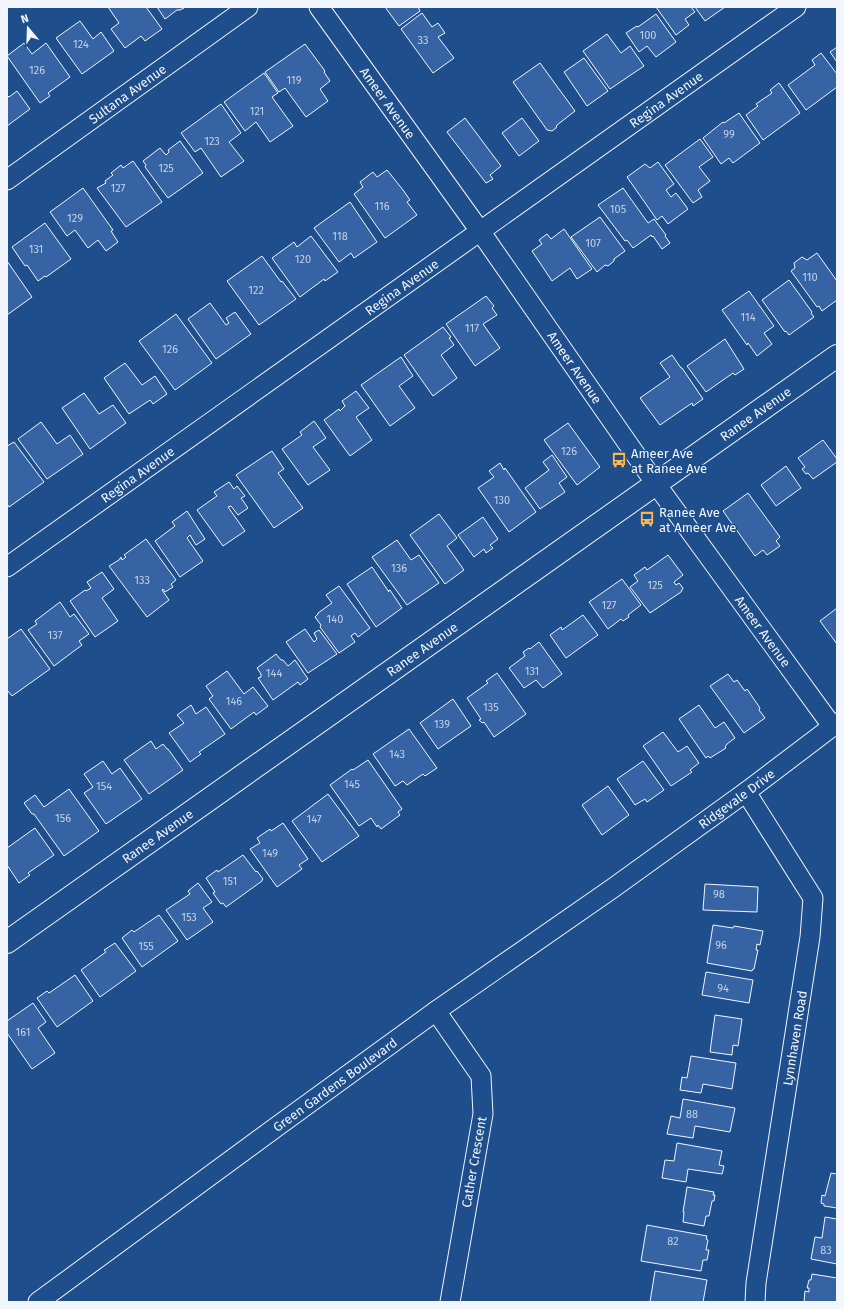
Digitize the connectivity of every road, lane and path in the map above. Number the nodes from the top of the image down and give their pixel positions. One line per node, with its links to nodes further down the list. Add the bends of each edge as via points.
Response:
1 (248, 7): 4 (street, Sultana Avenue)
2 (319, 7): 5 (street, Ameer Avenue)
3 (796, 7): 5 (street, Regina Avenue)
4 (7, 180)
5 (480, 231): 7 (street, Ameer Avenue); 8 (street, Regina Avenue)
6 (837, 356): 7 (street, Ranee Avenue)
7 (656, 484): 9 (street, Ameer Avenue); 12 (street, Ranee Avenue)
8 (7, 568)
9 (835, 724): 10 (street, Ridgevale Drive)
10 (746, 792): 11 (street, Ridgevale Drive); 16 (street, Lynnhaven Road, via 813,898 810,937)
11 (635, 872): 13 (street, Green Gardens Boulevard)
12 (7, 942)
13 (436, 1011): 14 (street, Green Gardens Boulevard); 15 (street, Cather Crescent, via 481,1076 483,1114)
14 (38, 1302)
15 (450, 1302)
16 (755, 1302)

